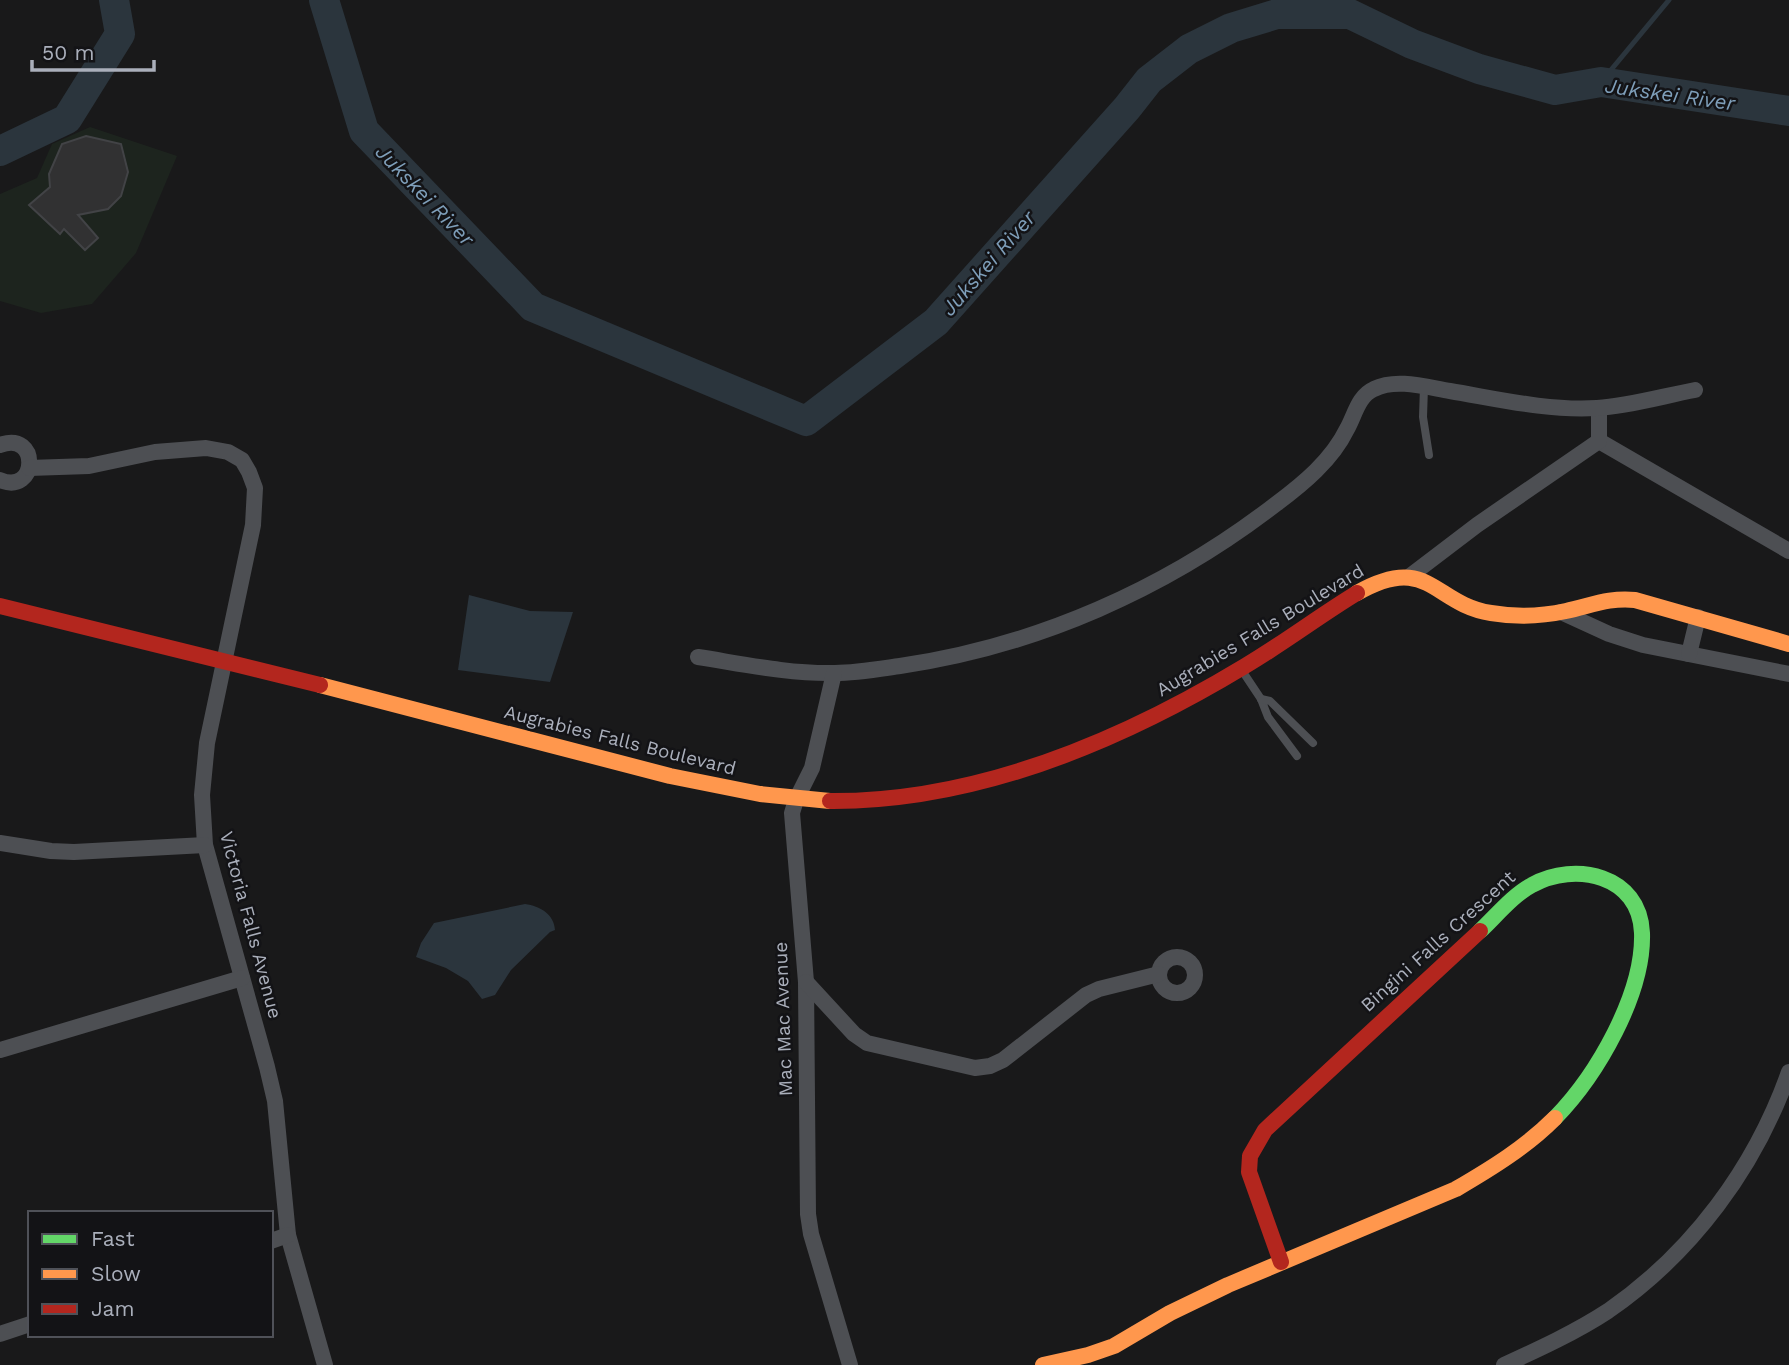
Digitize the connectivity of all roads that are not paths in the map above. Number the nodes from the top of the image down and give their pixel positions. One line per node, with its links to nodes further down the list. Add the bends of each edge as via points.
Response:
1 (1424, 387): 3 (street, via 1537,406); 6 (lane); 19 (street, via 1397,384 1372,389 1363,396 1333,452 1315,472 1243,529 1146,588 1058,626 964,655)
2 (1695, 390): 3 (street)
3 (1599, 408): 4 (street)
4 (1599, 441): 9 (street); 10 (street)
5 (0, 446): 7 (street, via 21,446 29,456)
6 (1429, 455)
7 (29, 468): 8 (street, via 17,482); 17 (street, Victoria Falls Avenue, via 89,466 206,448 242,460 255,488 256,506)
8 (0, 480)
9 (1789, 551)
10 (1410, 576): 12 (street, via 1486,613); 18 (street, Augrabies Falls Boulevard, via 1360,591)
11 (0, 606): 17 (street, Augrabies Falls Boulevard)
12 (1561, 612): 13 (street, via 1617,598); 15 (street, via 1627,640)
13 (1698, 617): 14 (street); 15 (street)
14 (1789, 645)
15 (1689, 654): 20 (street)
16 (698, 657): 19 (street)
17 (226, 660): 24 (street, Augrabies Falls Boulevard, via 642,770); 26 (street, Victoria Falls Avenue, via 207,743 202,795)
18 (1241, 669): 21 (lane); 24 (street, Augrabies Falls Boulevard, via 1157,718 1032,768 897,797)
19 (834, 673): 24 (street, Mac Mac Avenue, via 812,768)
20 (1789, 674)
21 (1261, 699): 22 (lane, via 1270,702); 23 (lane, via 1268,717)
22 (1313, 743)
23 (1297, 757)
24 (796, 800): 29 (street, Mac Mac Avenue, via 792,826)
25 (0, 843): 26 (street, via 74,852)
26 (205, 845): 28 (street, Victoria Falls Avenue)
27 (1159, 974): 29 (street, via 1086,995 1003,1060 975,1068 867,1044)
28 (242, 978): 30 (street); 32 (street, Victoria Falls Avenue, via 275,1101)
29 (806, 982): 38 (street, Mac Mac Avenue, via 808,1214)
30 (0, 1050)
31 (1789, 1072): 40 (street, via 1757,1146 1730,1188 1664,1265 1606,1312)
32 (288, 1235): 33 (street); 37 (street, Victoria Falls Avenue)
33 (273, 1240)
34 (1281, 1262): 34 (street, Bingini Falls Crescent, via 1458,1187 1495,1167 1551,1123 1601,1061 1617,1029 1640,955 1640,918 1618,885 1573,872 1553,874 1529,886 1265,1130 1250,1156 1249,1172); 39 (street, Bingini Falls Crescent, via 1177,1309 1113,1347)
35 (28, 1325): 36 (street)
36 (0, 1334)
37 (325, 1365)
38 (850, 1365)
39 (1043, 1365)
40 (1504, 1365)

